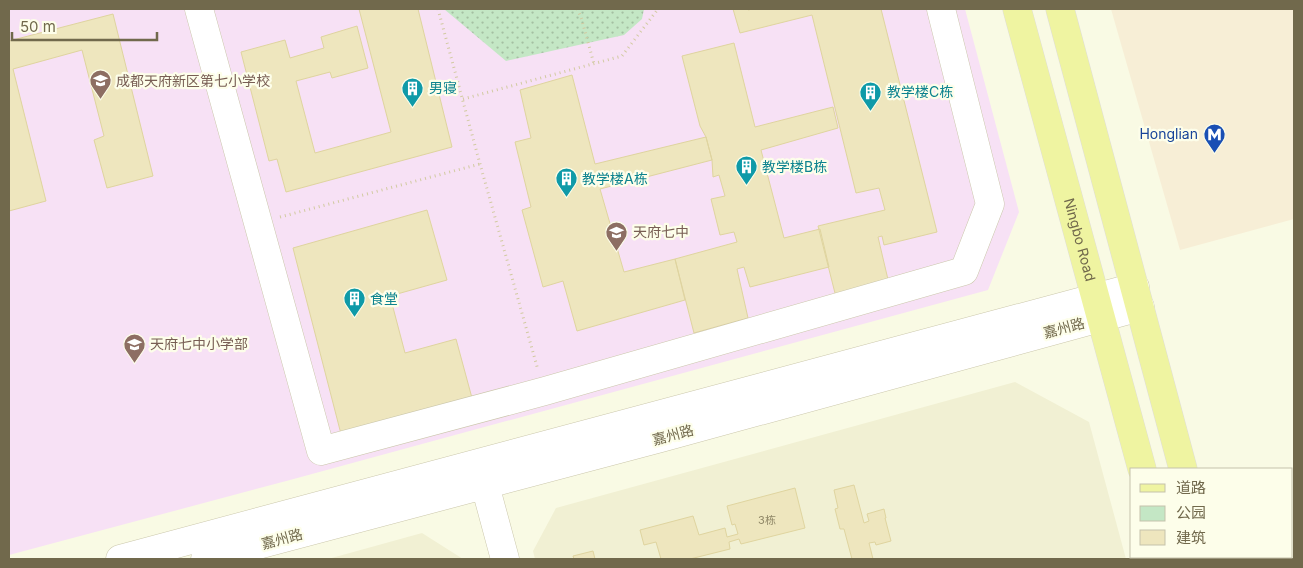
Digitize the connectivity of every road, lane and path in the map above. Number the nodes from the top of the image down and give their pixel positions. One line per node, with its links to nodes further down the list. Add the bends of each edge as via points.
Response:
1 (199, 9): 11 (street)
2 (438, 9): 9 (path)
3 (577, 9): 8 (path)
4 (658, 9): 8 (path, via 622,56)
5 (940, 9): 14 (street, via 990,204 964,271)
6 (1017, 9): 13 (main road, Ningbo Road)
7 (1060, 9): 12 (main road)
8 (594, 64): 9 (path)
9 (462, 99): 10 (path)
10 (480, 164): 11 (path); 14 (path)
11 (258, 223): 14 (street, via 321,451)
12 (1138, 297): 13 (street, 嘉州路); 16 (main road)
13 (1099, 308): 15 (main road, Ningbo Road); 17 (street, 嘉州路); 18 (street)
14 (545, 392)
15 (1142, 468)
16 (1183, 468)
17 (485, 485): 19 (street, 嘉州路); 20 (street)
18 (120, 559)
19 (205, 559)
20 (505, 559)

